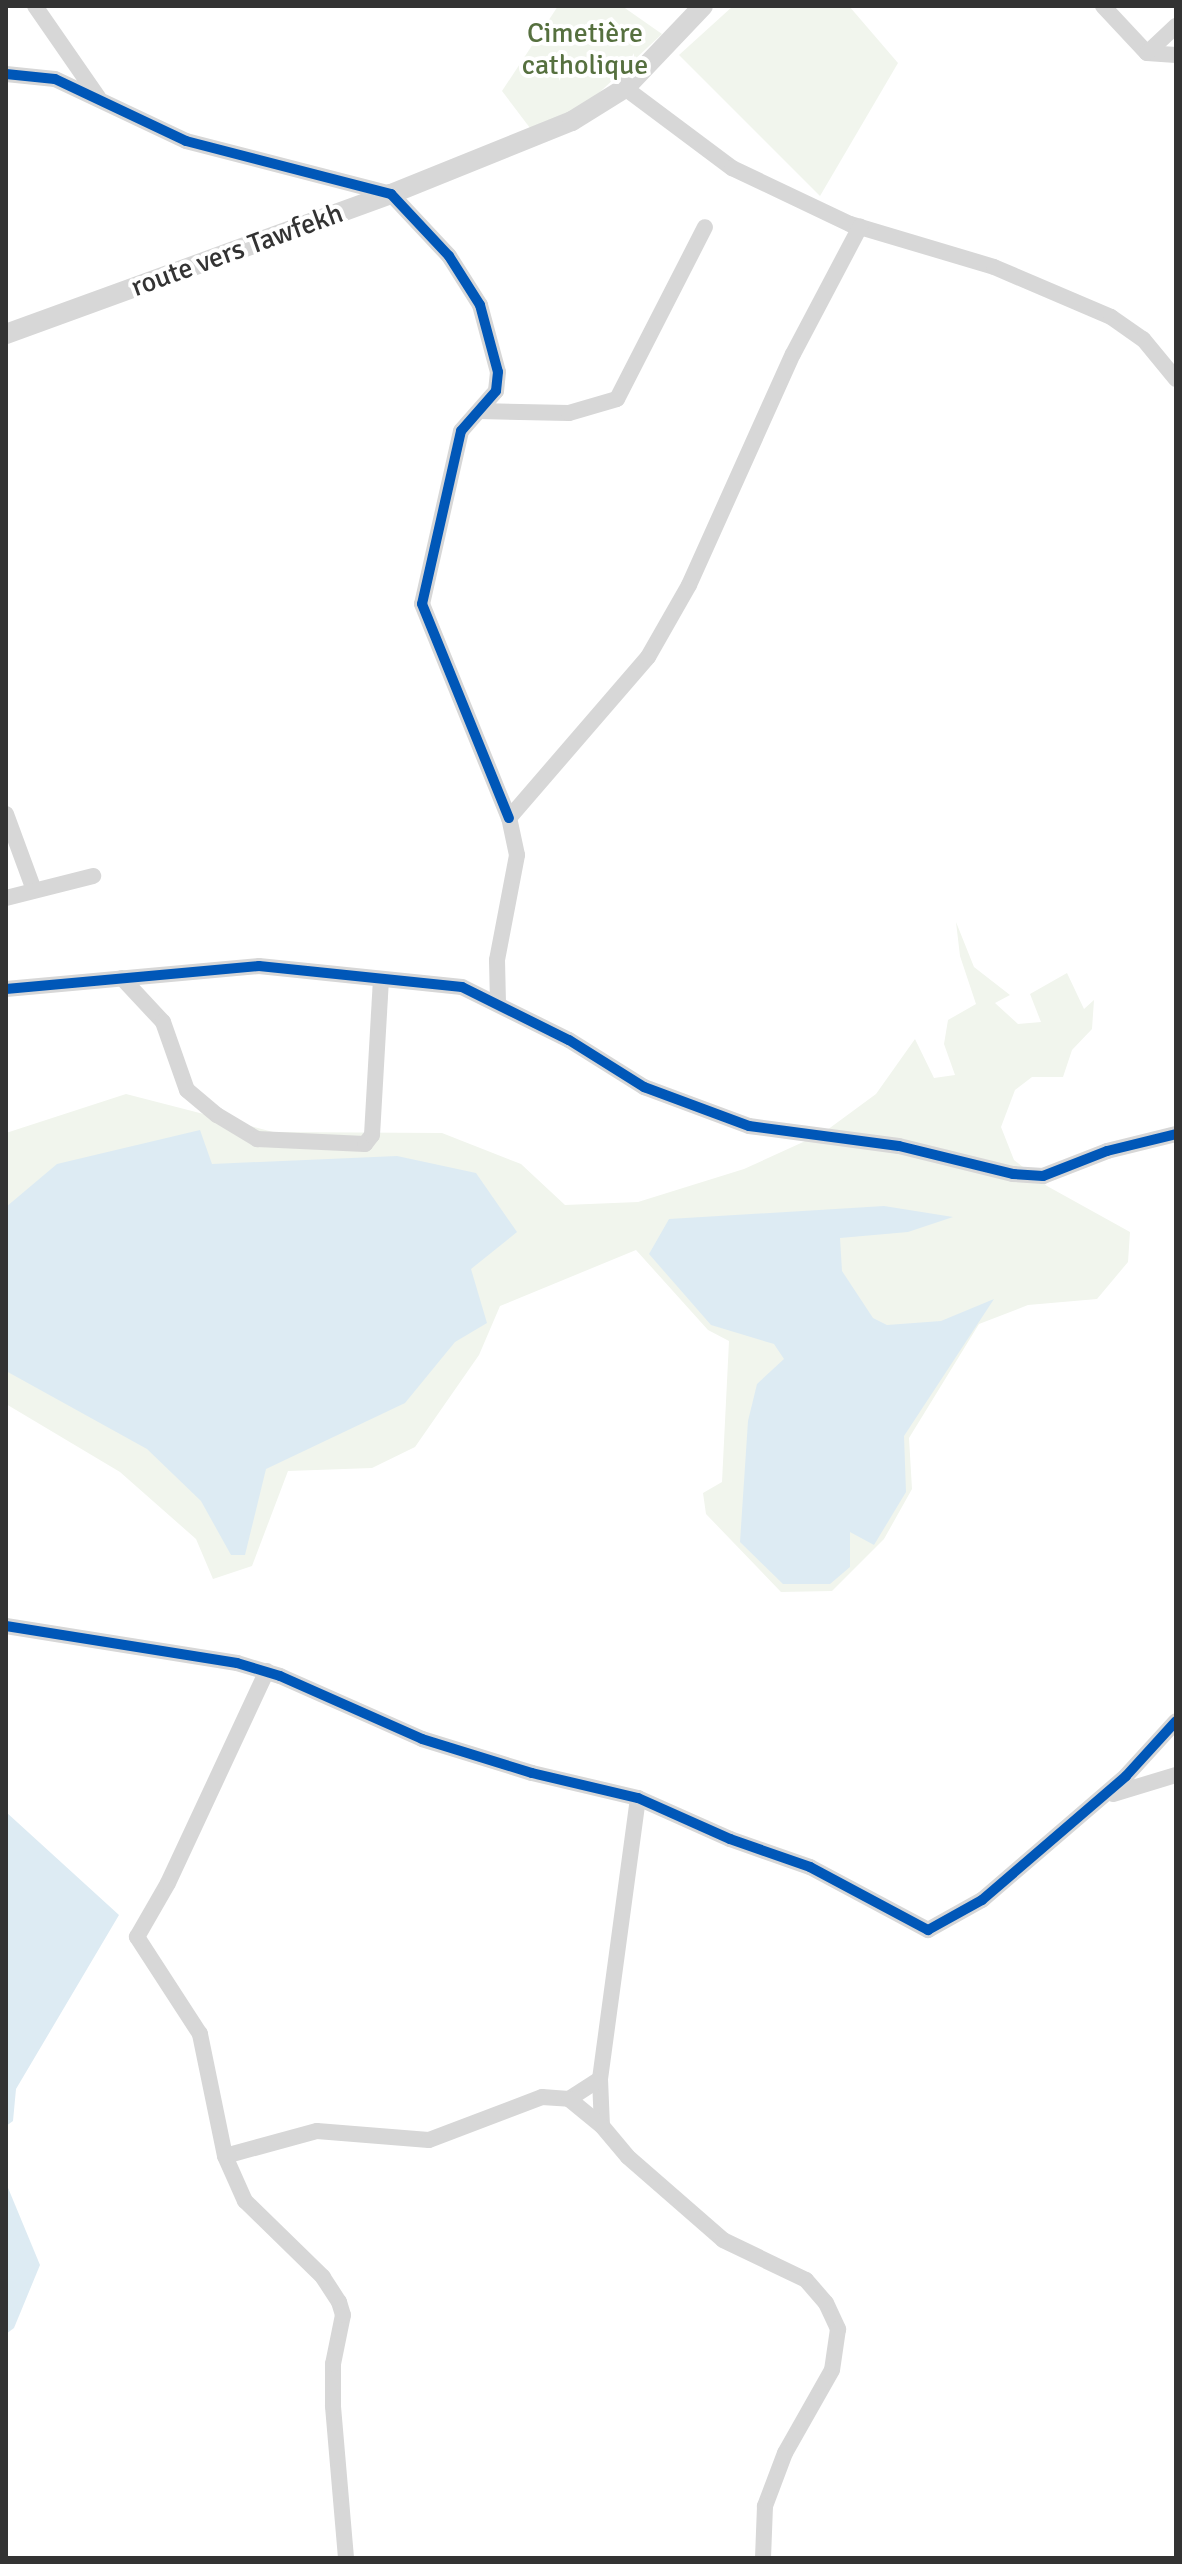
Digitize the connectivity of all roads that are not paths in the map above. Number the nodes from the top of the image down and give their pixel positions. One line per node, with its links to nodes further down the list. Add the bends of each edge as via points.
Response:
1 (35, 6): 9 (street)
2 (703, 6): 8 (street, route vers Tawfekh)
3 (1103, 6): 5 (street)
4 (1176, 26): 5 (street)
5 (1147, 53): 6 (street)
6 (1176, 55)
7 (6, 74): 9 (street, via 55,79)
8 (625, 88): 10 (street, route vers Tawfekh, via 572,121); 12 (street, via 732,168)
9 (99, 98): 10 (street, via 186,141)
10 (391, 194): 13 (street, route vers Tawfekh); 15 (street, via 449,256 480,305 498,372 496,391)
11 (705, 227): 15 (street, via 617,399 569,413)
12 (860, 227): 14 (street, via 994,267 1111,317 1143,339); 17 (street, via 793,354 689,585 648,657)
13 (6, 334)
14 (1176, 379)
15 (479, 411): 17 (street, via 461,431 422,604)
16 (6, 814): 19 (street)
17 (509, 818): 24 (street, via 517,855 497,960)
18 (93, 876): 19 (street)
19 (34, 890): 20 (street)
20 (6, 898)
21 (122, 978): 22 (street, via 259,966); 22 (street, via 163,1022 187,1090 217,1115 257,1139 365,1144 372,1135); 23 (street)
22 (381, 979): 24 (street, via 462,987)
23 (6, 989)
24 (498, 1004): 25 (street, via 644,1087 749,1126 899,1146 1013,1174 1043,1176 1107,1151)
25 (1176, 1134)
26 (6, 1626): 27 (street)
27 (267, 1671): 30 (street, via 422,1739); 35 (street, via 168,1883 137,1937 200,2034)
28 (1176, 1721): 31 (street)
29 (1176, 1775): 31 (street, via 1143,1781)
30 (638, 1798): 31 (street, via 810,1867 928,1930 982,1900); 32 (street)
31 (1100, 1799)
32 (600, 2079): 33 (street); 34 (street)
33 (569, 2099): 34 (street); 35 (street, via 523,2102 429,2140 317,2131)
34 (602, 2126): 37 (street, via 628,2157 723,2240 806,2280 836,2319 832,2370 785,2453 765,2506)
35 (225, 2156): 36 (street, via 245,2201 323,2277 343,2315 333,2364 333,2406)
36 (346, 2558)
37 (763, 2558)

